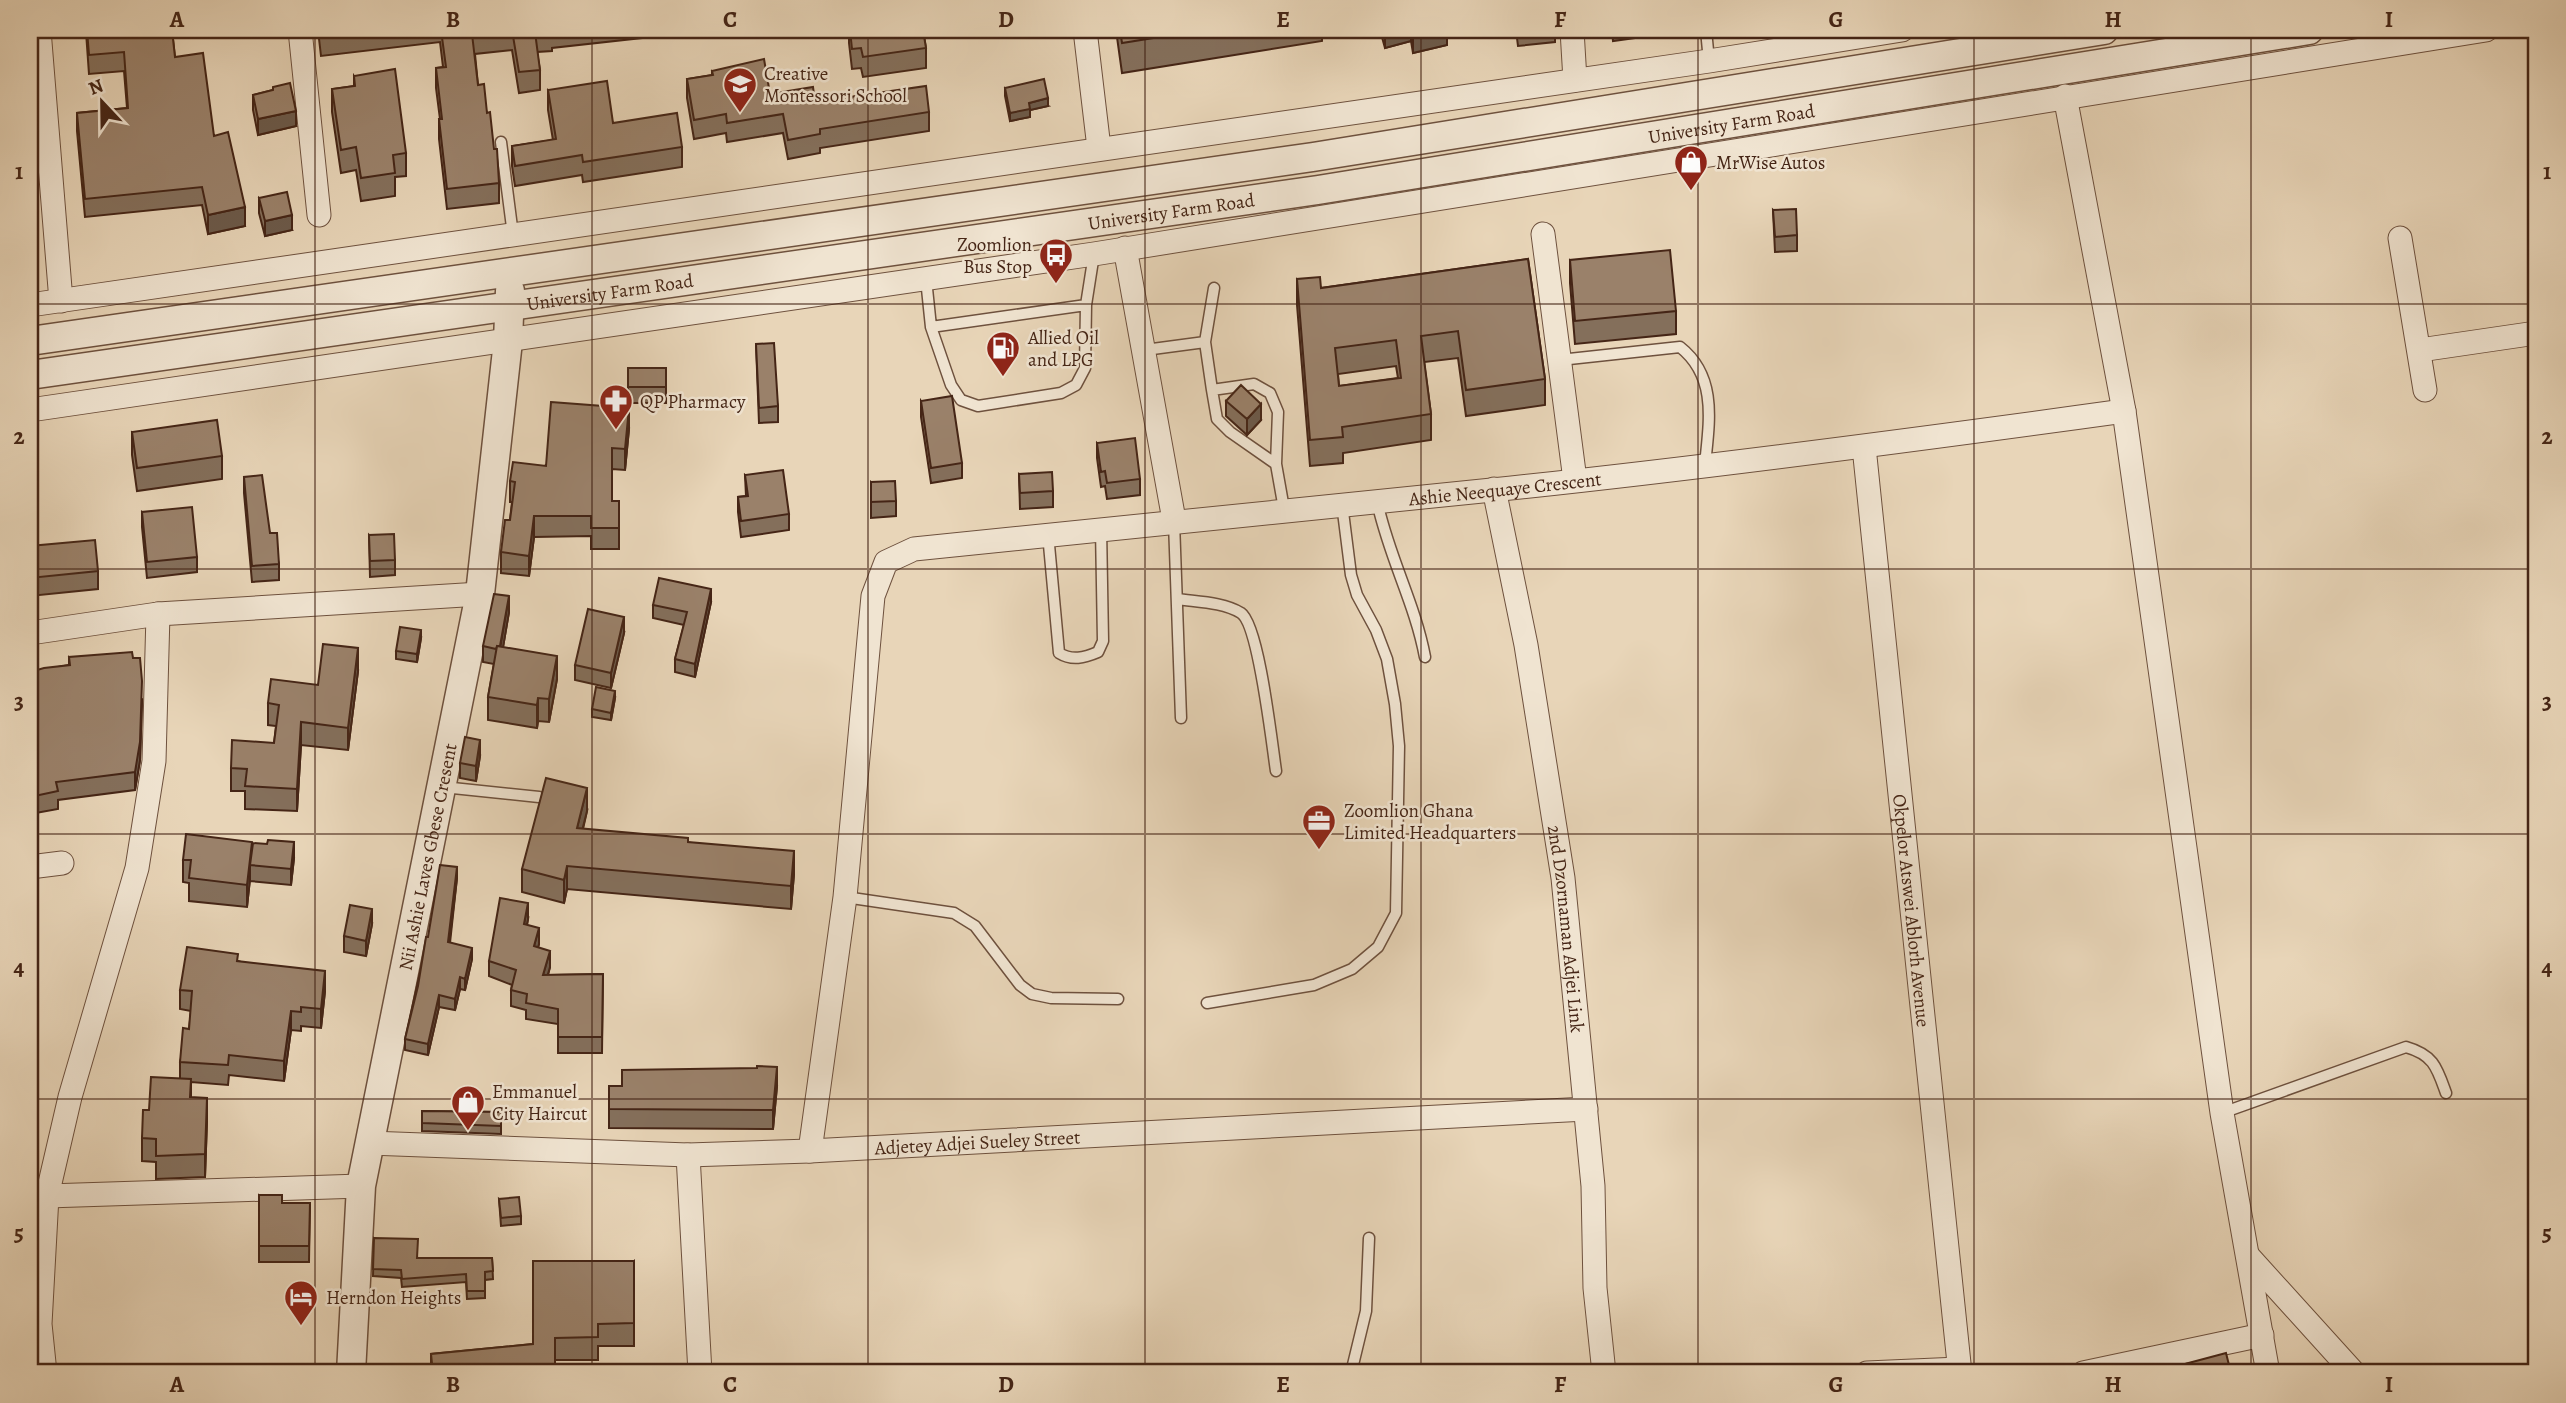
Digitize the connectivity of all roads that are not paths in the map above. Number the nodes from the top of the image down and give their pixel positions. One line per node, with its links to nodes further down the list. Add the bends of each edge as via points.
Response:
1 (39, 30): 24 (street)
2 (300, 30): 15 (street)
3 (1085, 30): 14 (street)
4 (1572, 30): 11 (street)
5 (1706, 30): 10 (lane)
6 (1902, 30): 10 (street)
7 (2104, 30): 21 (street, University Farm Road, via 1313,157)
8 (2309, 30): 27 (street, University Farm Road, via 1318,190)
9 (2486, 30): 12 (street)
10 (1709, 61): 11 (street)
11 (1575, 80): 14 (street)
12 (2065, 96): 19 (street); 40 (street)
13 (501, 142): 17 (lane)
14 (1099, 148): 17 (street)
15 (319, 215)
16 (1543, 234): 35 (street)
17 (513, 235): 24 (street)
18 (2400, 238): 34 (street)
19 (1125, 248): 20 (street); 33 (street)
20 (1094, 254): 22 (street); 26 (lane)
21 (510, 273): 27 (street, Nii Ashie Laves Gbese Cresent); 30 (street, University Farm Road)
22 (926, 279): 28 (lane); 31 (street)
23 (1214, 288): 32 (lane)
24 (61, 301): 25 (street)
25 (30, 305)
26 (1086, 305): 28 (lane); 28 (lane, via 1085,368 1076,385 1061,393 978,406 961,400 951,385)
27 (509, 307): 31 (street, Nii Ashie Laves Gbese Cresent); 36 (street, University Farm Road)
28 (931, 327)
29 (2536, 333): 34 (street)
30 (30, 341)
31 (508, 341): 39 (street); 52 (street, Nii Ashie Laves Gbese Cresent)
32 (1205, 342): 33 (lane); 37 (lane)
33 (1145, 350): 49 (street)
34 (2420, 350): 38 (street)
35 (1560, 360): 43 (lane, via 1680,347 1702,377 1711,408); 44 (street)
36 (30, 375)
37 (1212, 390): 42 (lane, via 1217,419); 42 (lane, via 1254,384 1270,393 1278,412)
38 (2425, 390)
39 (30, 410)
40 (2124, 411): 41 (street, Ashie Neequaye Crescent); 68 (street)
41 (1864, 447): 43 (street, Ashie Neequaye Crescent); 77 (street, Okpelor Atswei Ablorh Avenue)
42 (1276, 464): 48 (lane)
43 (1705, 465): 44 (street, Ashie Neequaye Crescent)
44 (1575, 480): 45 (street, Ashie Neequaye Crescent)
45 (1494, 489): 46 (street, Ashie Neequaye Crescent); 67 (street, 2nd Dzornaman Adjei Link, via 1526,645 1563,878)
46 (1377, 501): 47 (street, Ashie Neequaye Crescent); 56 (lane, via 1416,614)
47 (1342, 504): 48 (street, Ashie Neequaye Crescent); 65 (lane, via 1357,595 1387,659 1395,704 1399,746 1396,913 1378,947 1352,970 1314,985)
48 (1284, 509): 49 (street, Ashie Neequaye Crescent)
49 (1174, 520): 50 (street, Ashie Neequaye Crescent); 53 (lane)
50 (1101, 528): 51 (street, Ashie Neequaye Crescent); 51 (lane, via 1103,641 1098,652 1086,657 1068,658 1059,653)
51 (1048, 534): 63 (street, Ashie Neequaye Crescent, via 914,549 886,562 873,596)
52 (480, 594): 54 (street); 59 (street, Nii Ashie Laves Gbese Cresent)
53 (1177, 599): 57 (lane); 58 (lane, via 1244,614 1256,648)
54 (158, 614): 55 (street); 73 (street, via 154,761 137,868 70,1097)
55 (30, 633)
56 (1425, 657)
57 (1181, 718)
58 (1276, 771)
59 (443, 787): 60 (lane); 69 (street, Nii Ashie Laves Gbese Cresent)
60 (539, 797)
61 (62, 863): 62 (street)
62 (30, 867)
63 (845, 897): 64 (lane, via 954,913 975,926 1032,994); 70 (street)
64 (1118, 999)
65 (1207, 1003)
66 (2446, 1093): 68 (lane, via 2435,1065 2423,1052 2406,1046)
67 (1586, 1109): 70 (street, Adjetey Adjei Sueley Street); 82 (street, 2nd Dzornaman Adjei Link)
68 (2222, 1113): 75 (street)
69 (369, 1143): 71 (street, Adjetey Adjei Sueley Street); 72 (street, Nii Ashie Laves Gbese Cresent)
70 (810, 1151): 71 (street, Adjetey Adjei Sueley Street)
71 (688, 1155): 80 (street)
72 (361, 1186): 73 (street); 79 (street, Nii Ashie Laves Gbese Cresent)
73 (47, 1196): 78 (street, via 40,1324)
74 (1369, 1238): 81 (lane, via 1366,1311)
75 (2248, 1256): 76 (street); 86 (street)
76 (2262, 1335): 84 (street); 85 (street)
77 (1959, 1371): 83 (street)
78 (45, 1373)
79 (351, 1373)
80 (700, 1373)
81 (1350, 1373)
82 (1604, 1373)
83 (1867, 1373)
84 (2083, 1373)
85 (2268, 1373)
86 (2354, 1373)

